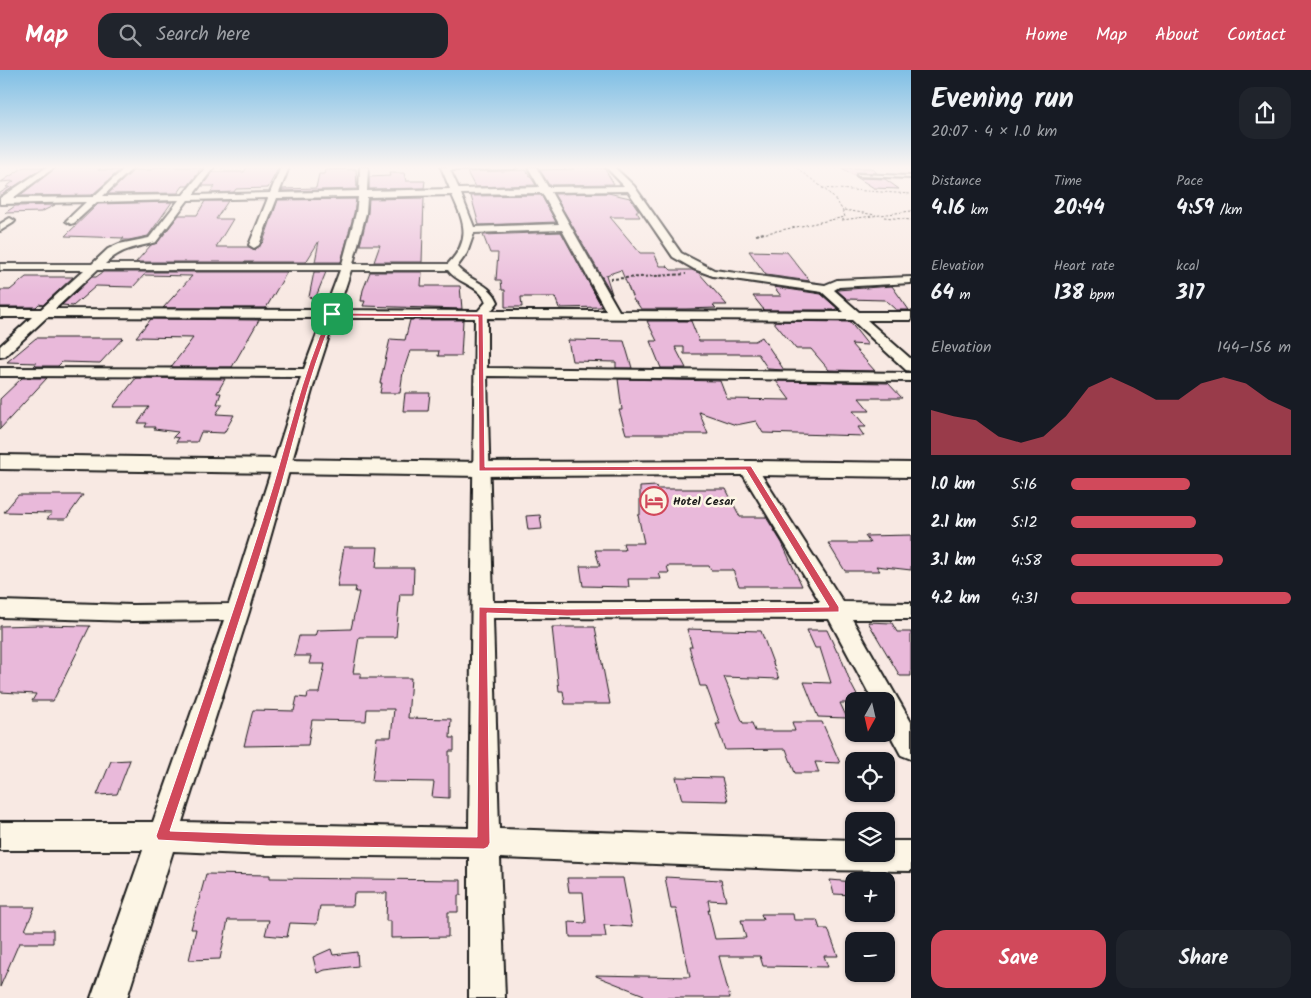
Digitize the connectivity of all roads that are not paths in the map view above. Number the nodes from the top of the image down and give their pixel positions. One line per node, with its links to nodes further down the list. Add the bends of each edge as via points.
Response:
1 (82, 210): 9 (street)
2 (177, 210): 16 (street, via 152,240 116,249)
3 (267, 210): 13 (street)
4 (361, 210): 17 (street)
5 (463, 210): 12 (street)
6 (556, 210): 11 (street)
7 (646, 210): 19 (street, via 677,255 687,258 697,267 713,273)
8 (10, 221): 10 (street)
9 (70, 221)
10 (0, 228)
11 (566, 228): 12 (street); 23 (street)
12 (470, 230): 15 (street, via 458,261)
13 (254, 245)
14 (0, 267): 16 (street)
15 (451, 267): 17 (street); 24 (street, via 490,294 492,302)
16 (93, 268): 17 (street); 21 (street)
17 (346, 269): 22 (street)
18 (911, 280): 19 (street, via 837,284)
19 (826, 288): 26 (street)
20 (0, 313): 21 (street)
21 (41, 313): 22 (street); 27 (street)
22 (332, 314): 24 (street); 31 (street)
23 (614, 314): 24 (street); 26 (street)
24 (481, 315): 30 (street)
25 (911, 316): 26 (street)
26 (858, 317): 28 (street)
27 (0, 353)
28 (911, 367)
29 (0, 372): 31 (street)
30 (480, 372): 32 (street); 36 (street)
31 (310, 374): 34 (street)
32 (911, 377)
33 (0, 462): 34 (street)
34 (283, 467): 36 (street); 42 (street)
35 (748, 468): 36 (street); 37 (street); 40 (street)
36 (482, 469): 39 (street)
37 (911, 470)
38 (0, 609): 42 (street, via 132,614)
39 (482, 610): 40 (street); 48 (street)
40 (836, 610): 41 (street); 43 (street)
41 (911, 611)
42 (238, 612): 47 (street)
43 (881, 692)
44 (895, 718): 45 (street)
45 (911, 747)
46 (0, 836): 47 (street)
47 (162, 836): 48 (street); 50 (street)
48 (484, 843): 49 (street); 51 (street)
49 (911, 856)
50 (110, 998)
51 (487, 998)

